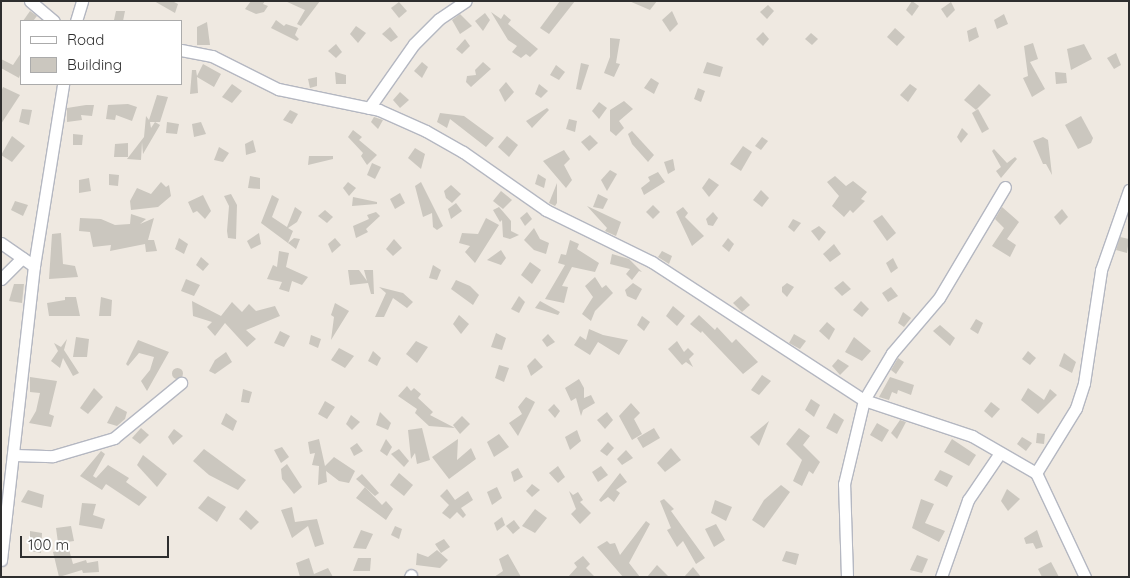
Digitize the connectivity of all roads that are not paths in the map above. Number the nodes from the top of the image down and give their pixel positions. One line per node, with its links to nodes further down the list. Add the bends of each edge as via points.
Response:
1 (30, 1): 5 (street)
2 (82, 1): 6 (street)
3 (466, 1): 4 (street)
4 (452, 5): 9 (street, via 414,44)
5 (53, 20)
6 (76, 20)
7 (182, 50): 9 (street, via 212,56 278,89)
8 (63, 85): 14 (street)
9 (369, 108): 17 (street, via 426,131 463,152 546,210 652,262)
10 (1005, 187): 17 (street, via 939,298 892,353)
11 (1129, 190): 20 (street, via 1101,270 1084,383 1076,408)
12 (1, 244): 13 (street)
13 (22, 258): 14 (street); 15 (street)
14 (34, 266): 19 (street)
15 (1, 279)
16 (181, 383): 19 (street, via 114,438 53,456)
17 (864, 400): 18 (street, via 972,436); 22 (street, via 844,484)
18 (1000, 453): 20 (street); 23 (street, via 968,500)
19 (15, 455): 21 (street)
20 (1036, 473): 24 (street)
21 (1, 560)
22 (847, 577)
23 (941, 577)
24 (1085, 577)

